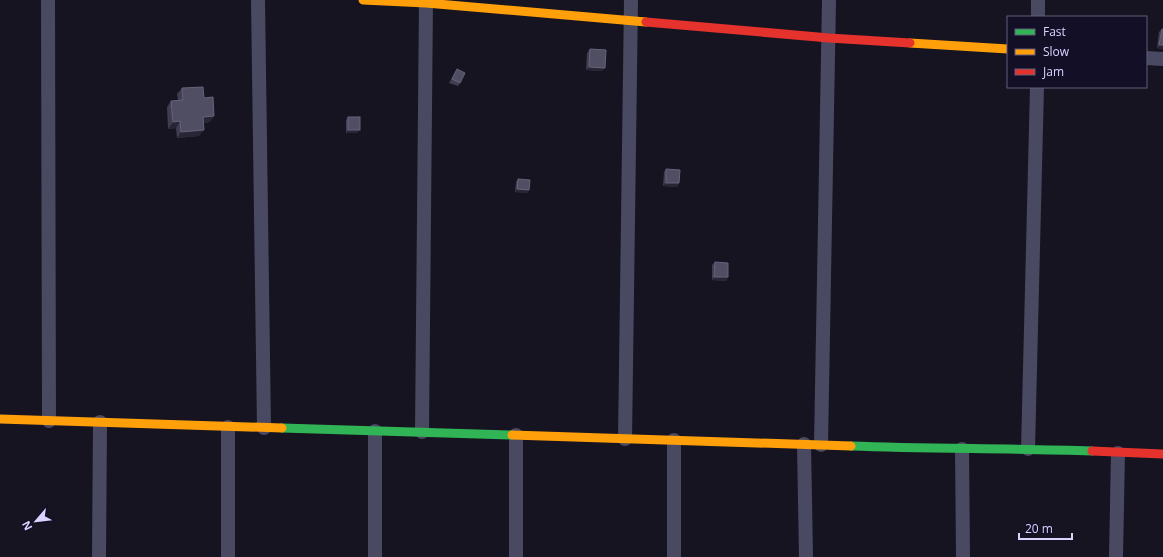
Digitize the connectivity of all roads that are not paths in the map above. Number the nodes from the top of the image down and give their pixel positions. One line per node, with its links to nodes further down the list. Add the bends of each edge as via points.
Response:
1 (48, 0): 16 (street)
2 (258, 0): 19 (street)
3 (363, 0): 7 (street)
4 (631, 0): 9 (street)
5 (829, 0): 10 (street)
6 (1038, 0): 8 (street)
7 (426, 2): 9 (street); 21 (street)
8 (1038, 16)
9 (631, 21): 10 (street); 23 (street)
10 (829, 38): 11 (street); 26 (street)
11 (1007, 49)
12 (1147, 58): 13 (street)
13 (1163, 59)
14 (1037, 88): 28 (street)
15 (0, 419): 16 (street)
16 (49, 421): 17 (street)
17 (100, 422): 18 (street); 31 (street)
18 (228, 427): 19 (street); 32 (street)
19 (264, 428): 20 (street)
20 (375, 431): 21 (street); 33 (street)
21 (422, 432): 22 (street)
22 (516, 435): 23 (street); 34 (street)
23 (625, 439): 24 (street)
24 (674, 440): 25 (street); 35 (street)
25 (804, 444): 26 (street); 36 (street)
26 (821, 445): 27 (street)
27 (962, 449): 28 (street); 37 (street)
28 (1028, 449): 29 (street)
29 (1118, 453): 30 (street); 38 (street)
30 (1163, 454)
31 (99, 557)
32 (228, 557)
33 (375, 557)
34 (516, 557)
35 (674, 557)
36 (806, 557)
37 (963, 557)
38 (1116, 557)

